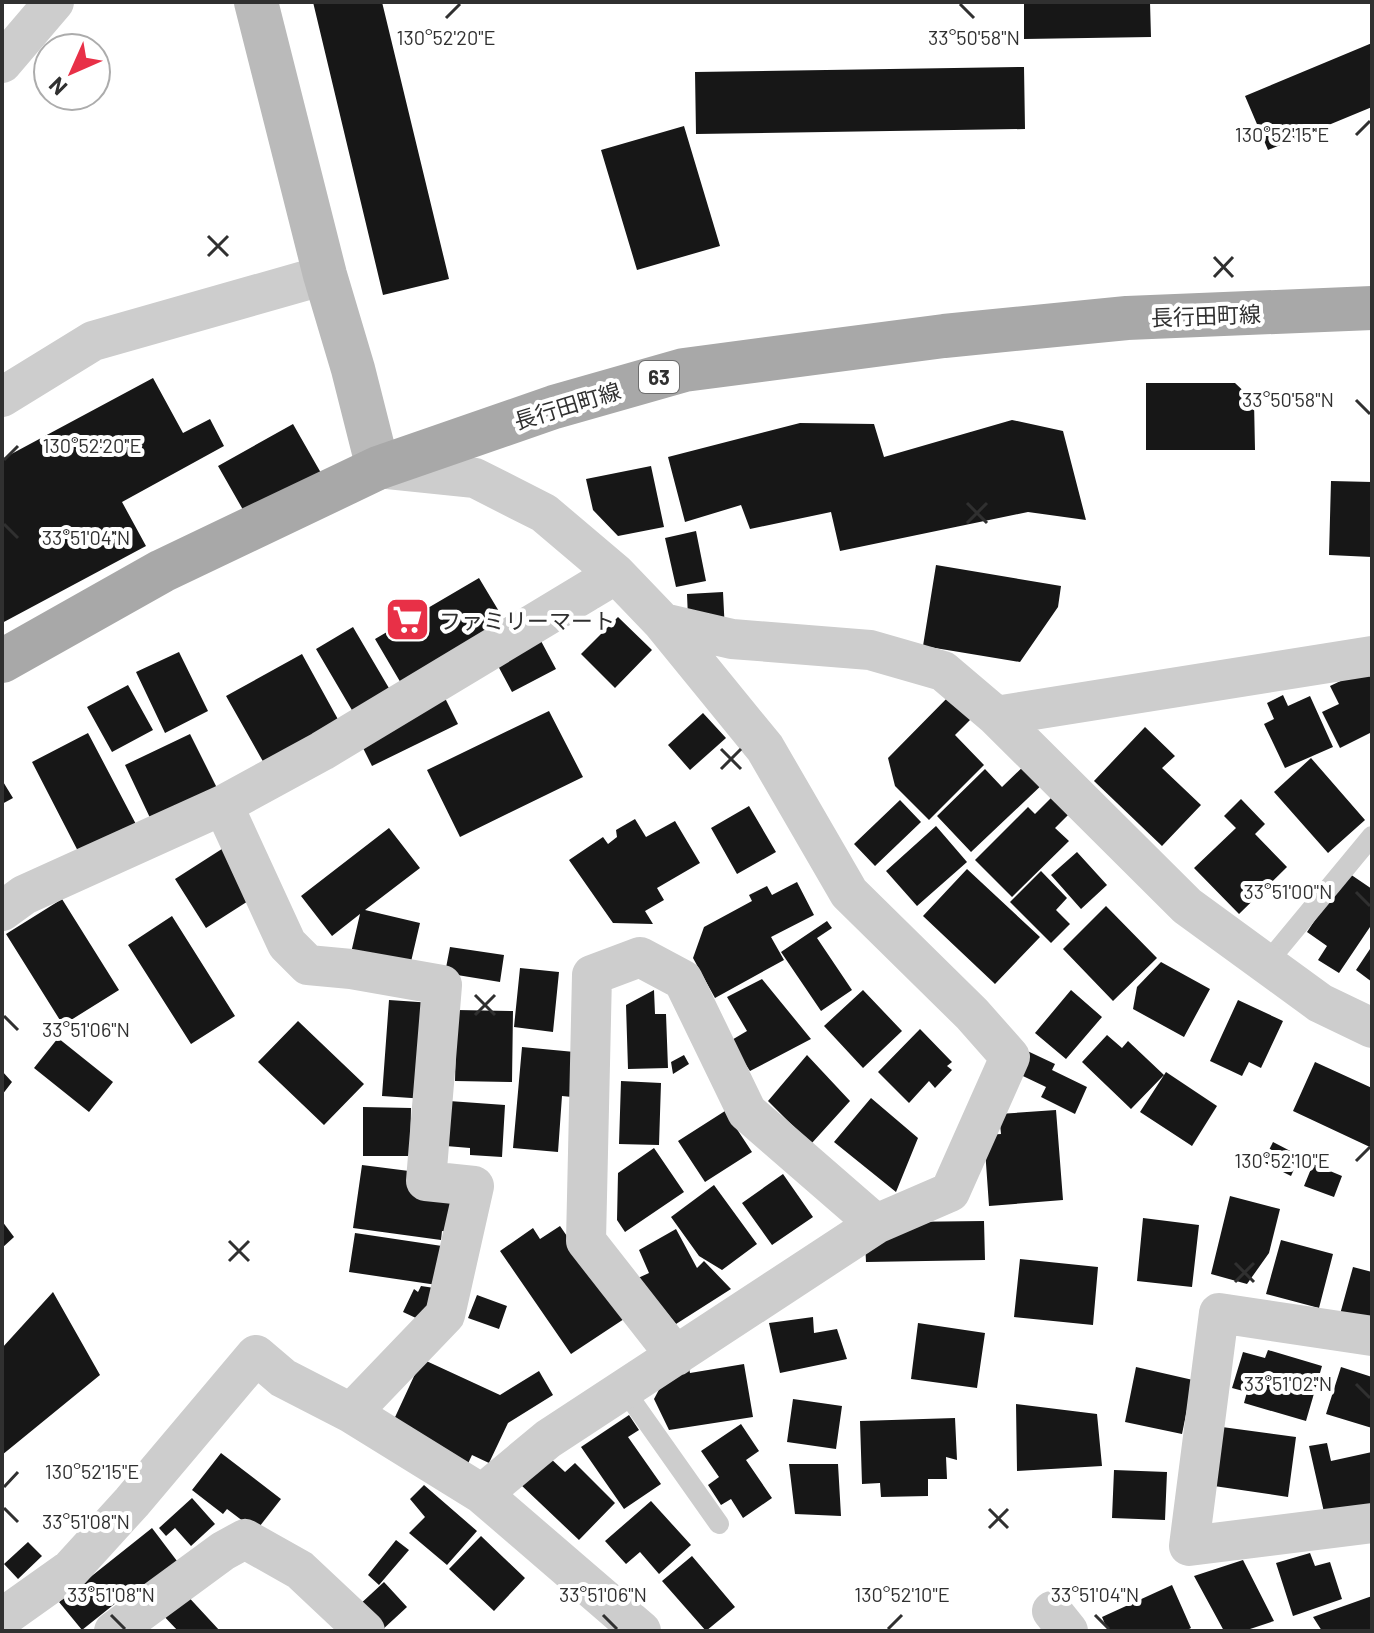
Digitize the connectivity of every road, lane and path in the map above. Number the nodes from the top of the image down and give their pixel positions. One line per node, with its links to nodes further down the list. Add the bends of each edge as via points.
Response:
1 (54, 2): 3 (street)
2 (256, 2): 4 (street)
3 (2, 63)
4 (325, 275): 6 (street, via 93,341); 7 (street)
5 (1372, 308): 7 (main road, 長行田町線 / 63, via 1127,318 684,370 554,407)
6 (2, 397)
7 (378, 468): 8 (street, via 475,478 544,513); 11 (main road, 長行田町線 / 63, via 162,571)
8 (616, 574): 9 (street); 13 (street)
9 (663, 623): 12 (street, via 732,639 870,650 943,671); 18 (street, via 765,748 849,893 1010,1057 950,1192)
10 (1372, 656): 12 (street)
11 (2, 661)
12 (996, 716): 16 (street, via 1187,906)
13 (223, 805): 15 (street, via 24,895); 22 (street, via 287,944 308,965 442,985 426,1181 474,1186 445,1315)
14 (1372, 836): 16 (lane)
15 (2, 911)
16 (1266, 964): 17 (street, via 1320,1003)
17 (1372, 1028)
18 (876, 1224): 20 (street); 20 (street, via 747,1112 683,980 640,957 592,975 586,1241)
19 (1372, 1336): 24 (street, via 1219,1313 1189,1546)
20 (676, 1356): 21 (street)
21 (623, 1388): 23 (street, via 548,1439); 25 (lane)
22 (351, 1413): 23 (street); 26 (street, via 283,1378 256,1355 71,1569)
23 (482, 1494): 29 (street)
24 (1372, 1523)
25 (719, 1524)
26 (2, 1618)
27 (114, 1631): 28 (street, via 245,1539 300,1570)
28 (365, 1631)
29 (641, 1631)

